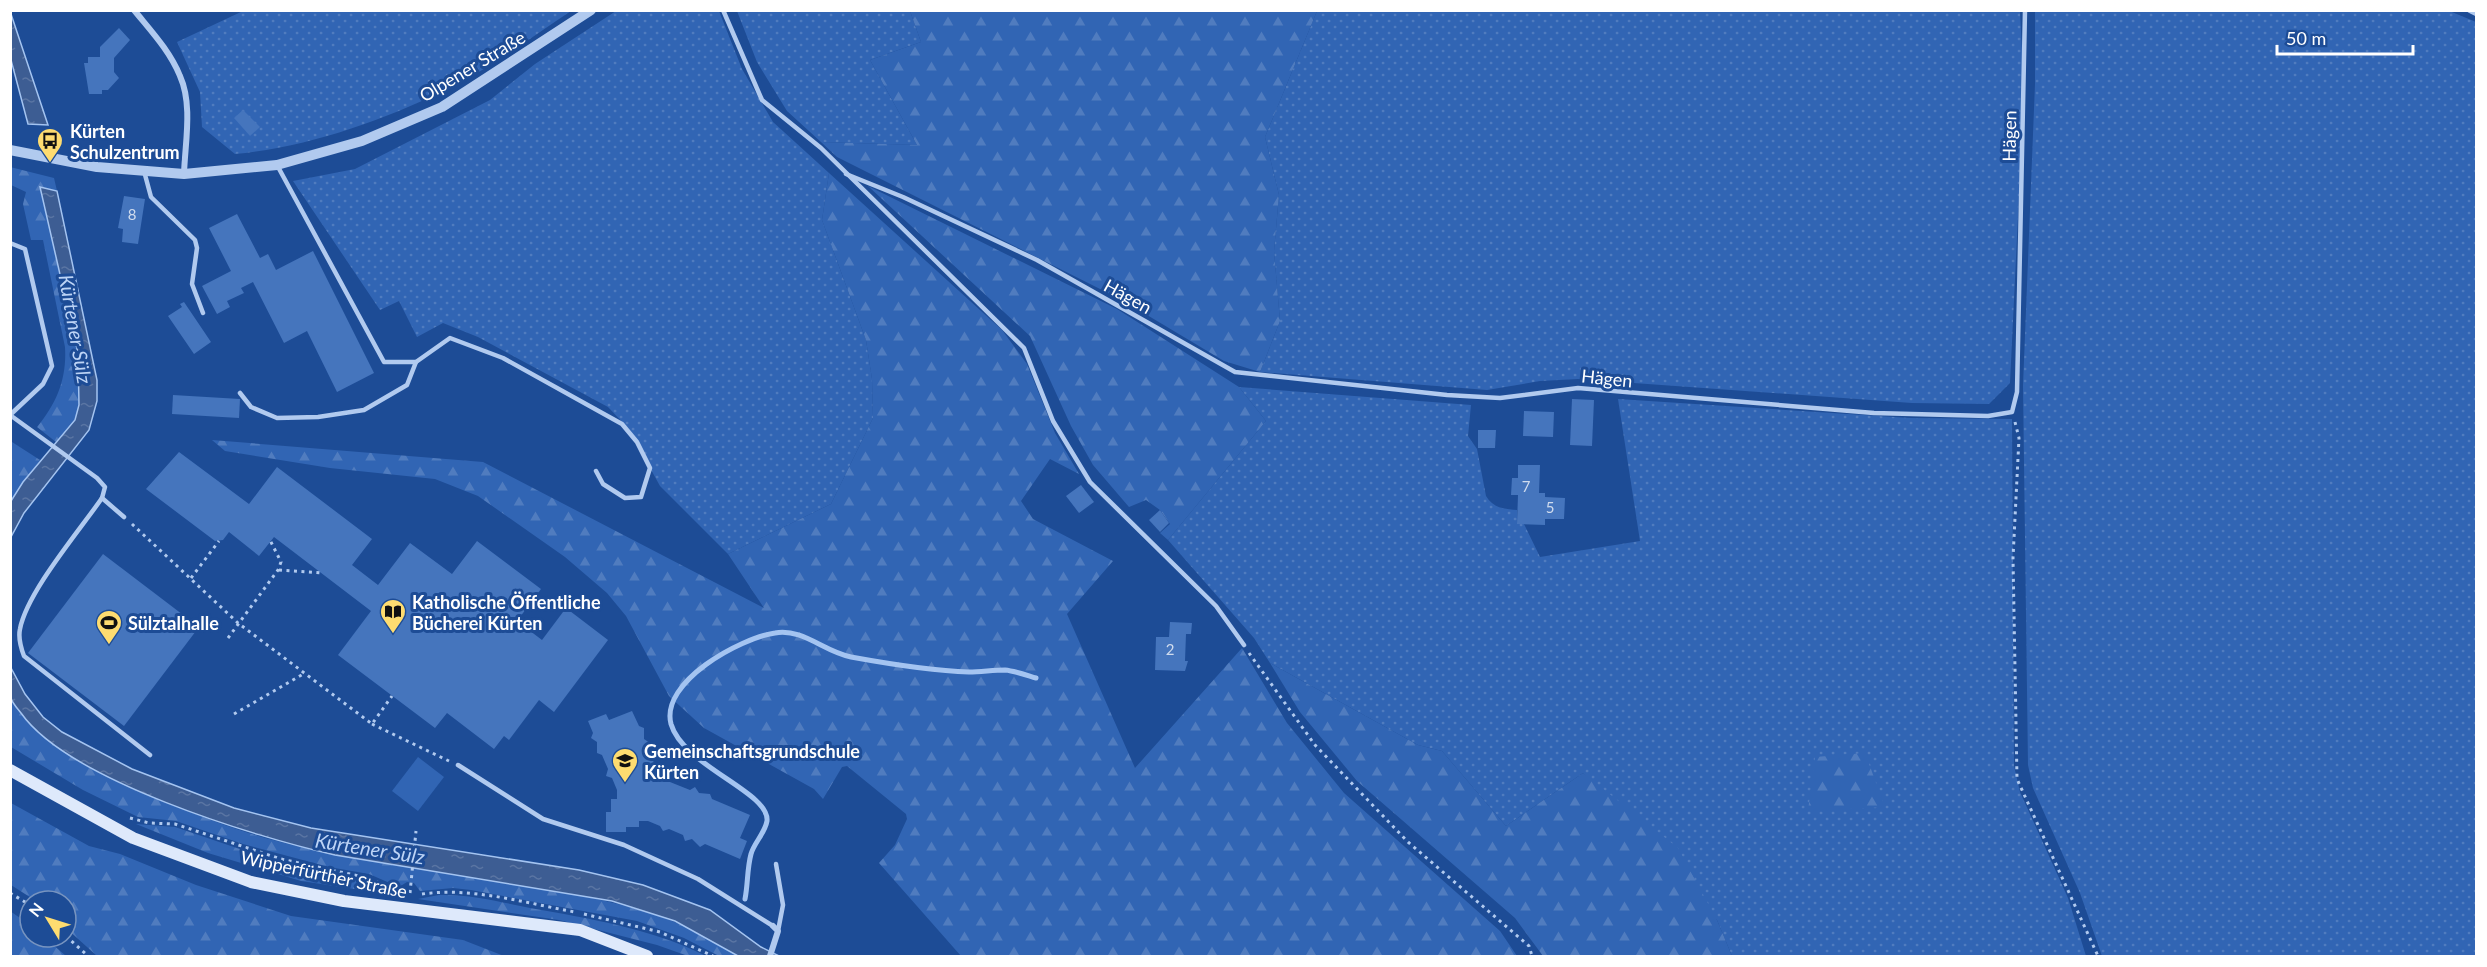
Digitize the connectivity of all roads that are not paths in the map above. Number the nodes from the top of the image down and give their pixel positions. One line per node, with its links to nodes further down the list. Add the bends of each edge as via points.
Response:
1 (134, 10): 10 (street, via 163,45 181,77 187,112)
2 (591, 10): 8 (street, Olpener Straße, via 442,107 362,141)
3 (723, 10): 11 (lane, Hägen, via 762,99)
4 (2025, 10): 11 (lane, Hägen, via 2017,392 2012,412 1988,416 1874,413 1578,388 1500,398 1235,372 1037,260)
5 (2470, 10): 6 (street)
6 (2476, 13)
7 (10, 150): 9 (street, Olpener Straße, via 97,167)
8 (277, 165): 10 (street, Olpener Straße); 14 (lane, via 384,362)
9 (144, 170): 10 (street, Olpener Straße); 13 (lane, via 151,197 195,240 192,284)
10 (184, 174)
11 (846, 174): 20 (lane, Hägen, via 1024,348 1053,421 1090,482 1216,606)
12 (10, 243): 16 (lane, via 25,249 52,366 43,384)
13 (203, 313)
14 (416, 362): 15 (lane, via 407,385 364,410 277,418 251,407); 17 (lane, via 450,338 503,358 622,423 650,468 640,497 625,498 603,483)
15 (240, 393)
16 (10, 415): 18 (lane, via 97,478 105,487)
17 (596, 471)
18 (102, 498): 19 (lane); 21 (lane, via 32,600 20,631 21,648 24,656)
19 (124, 517)
20 (1244, 645)
21 (150, 755)
22 (458, 765): 25 (lane, via 543,819 635,849 698,879)
23 (10, 770): 27 (main road, Wipperfürther Straße, via 133,838 251,882 344,901 580,930)
24 (776, 864): 26 (lane, via 783,905)
25 (773, 926): 26 (street)
26 (778, 931): 28 (street)
27 (647, 957)
28 (770, 957)

